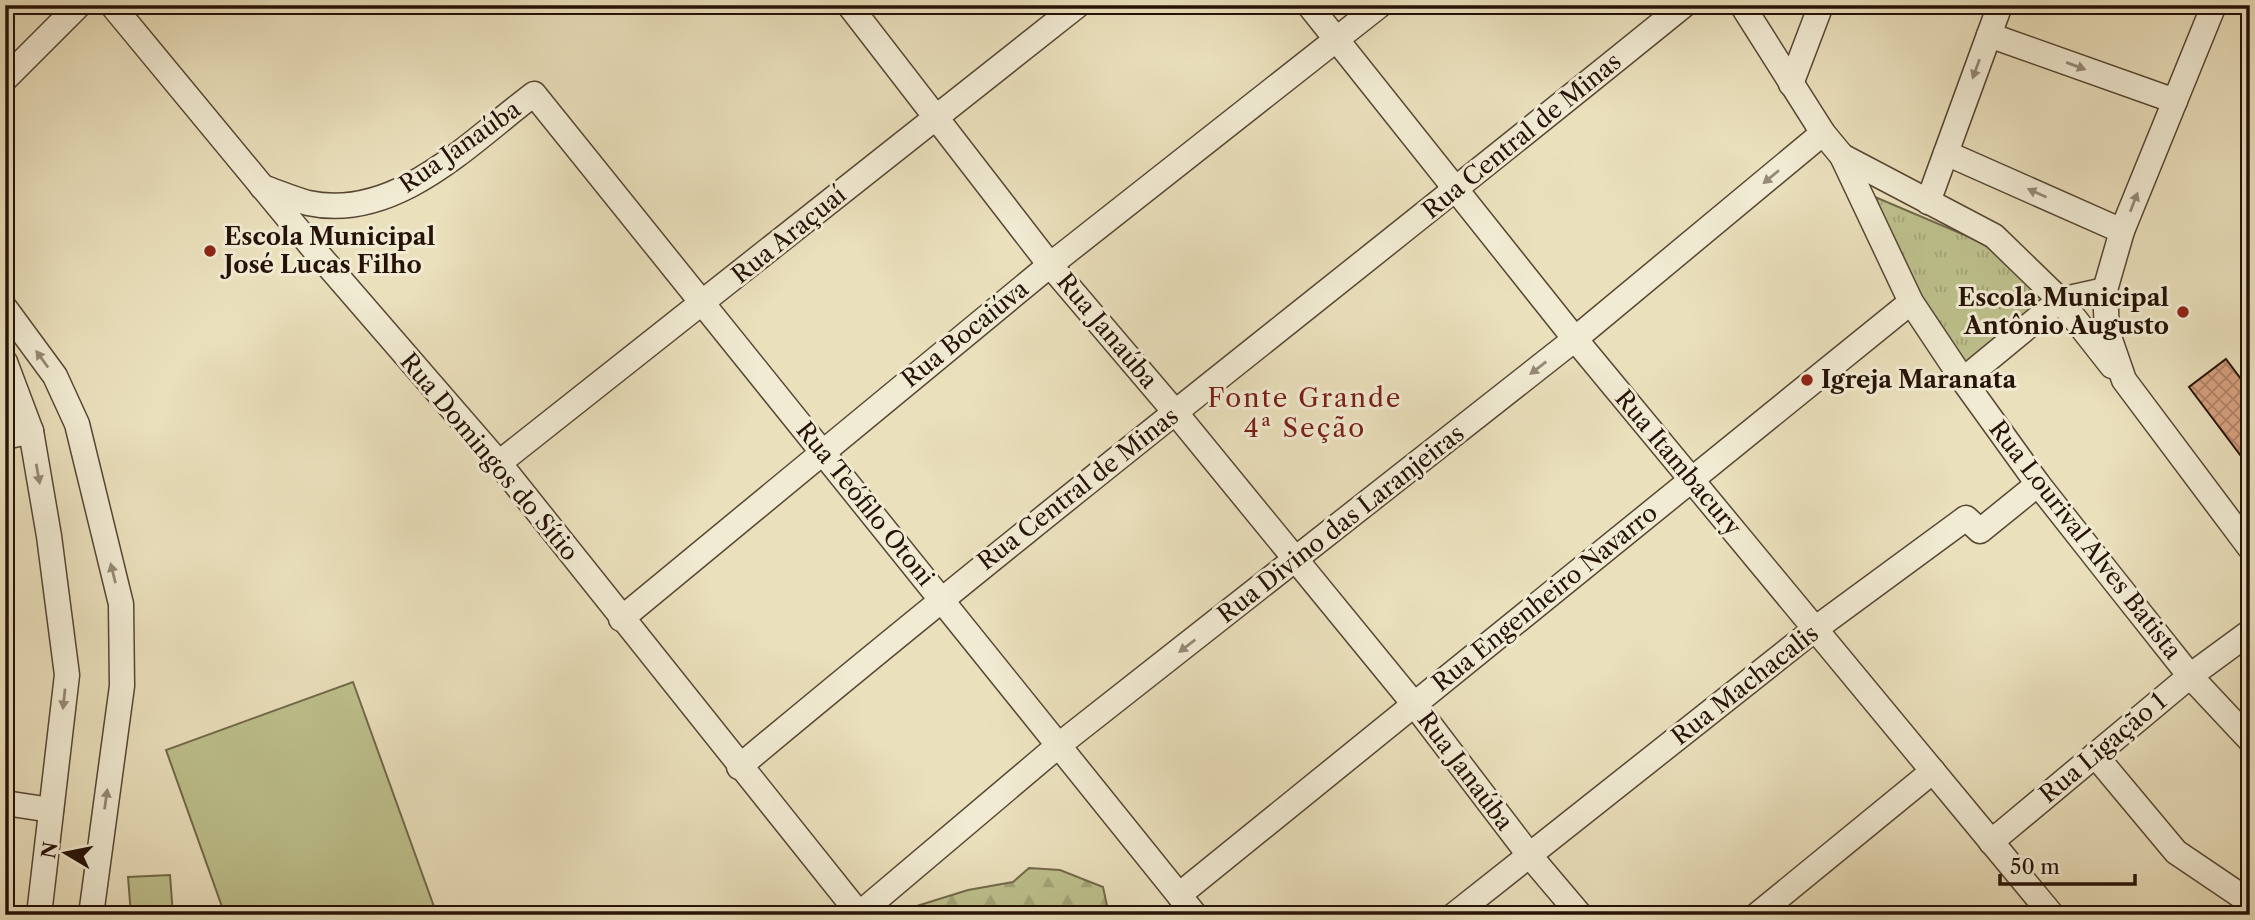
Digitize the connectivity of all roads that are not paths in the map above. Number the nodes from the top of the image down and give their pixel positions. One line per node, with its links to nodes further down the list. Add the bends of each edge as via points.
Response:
1 (79, 5): 14 (street)
2 (112, 5): 22 (street, Rua Domingos do Sítio)
3 (849, 5): 18 (street, Rua Janaúba)
4 (1078, 5): 18 (street, Rua Araçuaí)
5 (1309, 5): 13 (street, Rua Itambacury)
6 (1380, 5): 13 (street, Rua Bocaiúva)
7 (1684, 5): 23 (street, Rua Central de Minas)
8 (1742, 5): 15 (street, Rua Lourival Alves Batista)
9 (1821, 5): 15 (street)
10 (2000, 5): 12 (street)
11 (2214, 5): 17 (street)
12 (1989, 35): 17 (street, one-way to 17); 20 (street, one-way to 20)
13 (1337, 39): 23 (street, Rua Itambacury); 26 (street, Rua Bocaiúva)
14 (5, 79)
15 (1791, 84): 19 (street, Rua Lourival Alves Batista)
16 (534, 94): 22 (street, Rua Janaúba, via 412,187 379,200 342,206 309,203); 30 (street, Rua Teófilo Otoni)
17 (2175, 101): 25 (street, one-way to 17)
18 (936, 117): 26 (street, Rua Janaúba); 30 (street, Rua Araçuaí)
19 (1823, 133): 21 (street, Rua Lourival Alves Batista); 32 (street, Rua Divino das Laranjeiras, one-way to 32)
20 (1946, 153): 24 (street); 25 (street, one-way to 20)
21 (1842, 156): 24 (street); 29 (street, Rua Lourival Alves Batista)
22 (262, 187): 40 (street, Rua Domingos do Sítio)
23 (1458, 189): 32 (street, Rua Itambacury); 36 (street, Rua Central de Minas)
24 (1928, 202): 28 (street, via 1994,236)
25 (2122, 231): 27 (street)
26 (1050, 265): 36 (street, Rua Janaúba); 39 (street, Rua Bocaiúva)
27 (2105, 290): 28 (street); 35 (street, via 2107,331)
28 (2060, 300): 34 (street); 35 (street)
29 (1911, 302): 34 (street, Rua Lourival Alves Batista); 41 (street, Rua Engenheiro Navarro)
30 (703, 303): 39 (street, Rua Teófilo Otoni); 40 (street, Rua Araçuaí)
31 (5, 307): 65 (street, one-way to 31, via 122,686 121,604 77,424 55,376)
32 (1575, 339): 41 (street, Rua Itambacury); 44 (street, Rua Divino das Laranjeiras, one-way to 44)
33 (5, 362): 37 (street)
34 (1963, 380): 42 (street, Rua Lourival Alves Batista)
35 (2124, 380): 43 (street)
36 (1175, 412): 44 (street, Rua Janaúba); 45 (street, Rua Central de Minas)
37 (31, 431): 38 (street); 57 (street, one-way to 57, via 66,675)
38 (5, 437)
39 (822, 450): 45 (street, Rua Teófilo Otoni); 46 (street, Rua Bocaiúva)
40 (499, 463): 46 (street, Rua Domingos do Sítio)
41 (1692, 480): 47 (street, Rua Itambacury); 50 (street, Rua Engenheiro Navarro)
42 (2038, 484): 47 (street, Rua Machacalis, via 1980,531 1966,518); 49 (street, Rua Lourival Alves Batista)
43 (2250, 548)
44 (1294, 561): 50 (street, Rua Janaúba); 52 (street, Rua Divino das Laranjeiras, one-way to 52)
45 (941, 598): 52 (street, Rua Teófilo Otoni); 54 (street, Rua Central de Minas)
46 (621, 619): 54 (street, Rua Domingos do Sítio)
47 (1815, 629): 55 (street, Rua Itambacury); 59 (street, Rua Machacalis)
48 (2250, 632): 49 (street, Rua Ligação 1)
49 (2190, 676): 51 (street, Rua Lourival Alves Batista); 53 (street, Rua Ligação 1)
50 (1414, 704): 59 (street, Rua Janaúba); 60 (street, Rua Engenheiro Navarro)
51 (2250, 740)
52 (1059, 746): 60 (street, Rua Teófilo Otoni); 62 (street, Rua Divino das Laranjeiras)
53 (2095, 755): 58 (street, Rua Ligação 1); 61 (street, via 2176,852)
54 (738, 767): 62 (street, Rua Domingos do Sítio)
55 (1933, 771): 58 (street, Rua Itambacury); 69 (street)
56 (5, 803): 57 (street)
57 (51, 810): 64 (street)
58 (1991, 842): 63 (street, Rua Itambacury)
59 (1530, 856): 67 (street, Rua Machacalis); 68 (street, Rua Janaúba)
60 (1179, 895): 66 (street, Rua Teófilo Otoni)
61 (2250, 902)
62 (859, 914)
63 (2050, 914)
64 (39, 915)
65 (91, 915)
66 (1195, 915)
67 (1454, 915)
68 (1580, 915)
69 (1757, 915)

